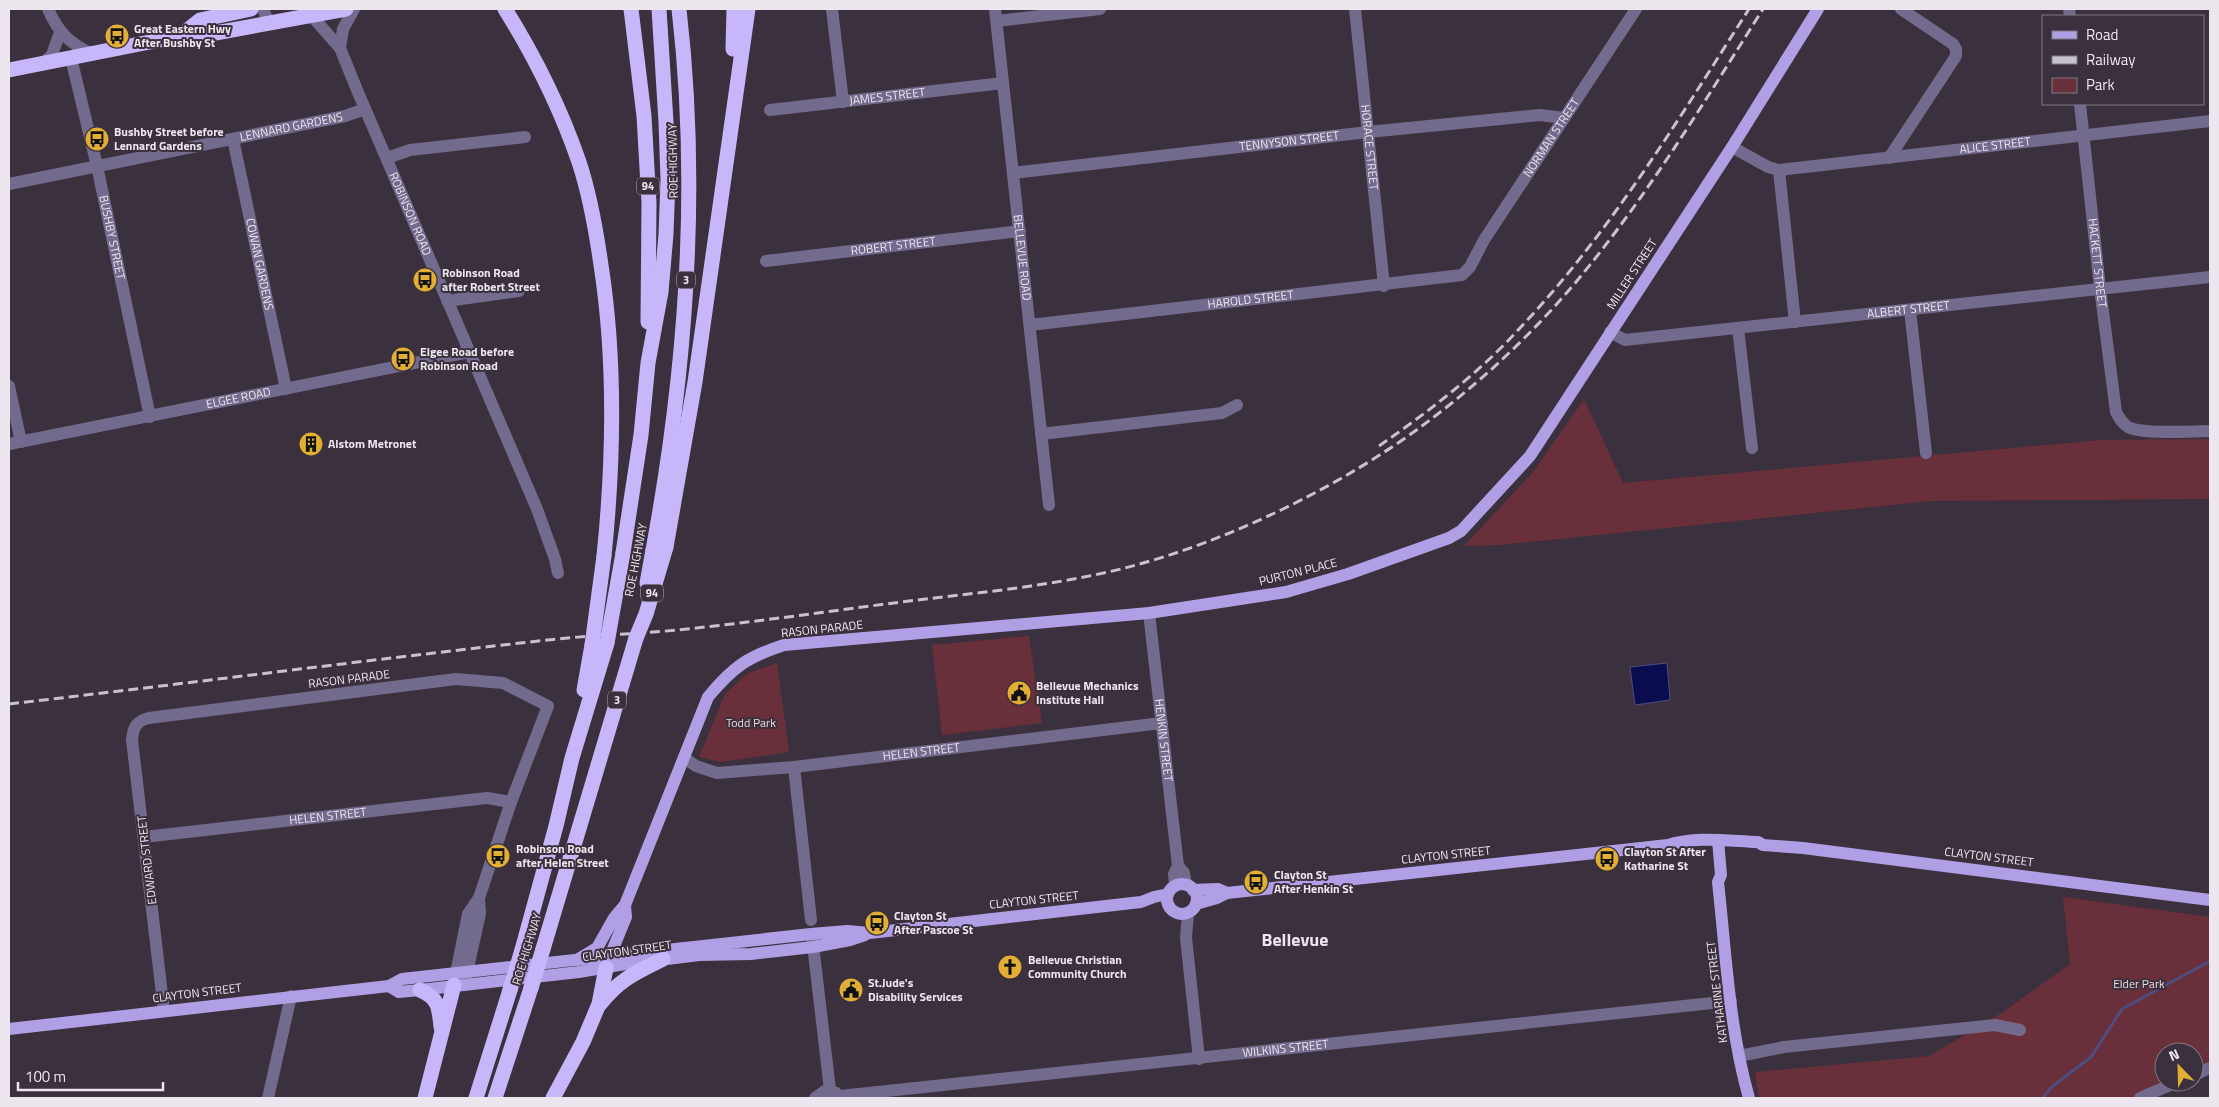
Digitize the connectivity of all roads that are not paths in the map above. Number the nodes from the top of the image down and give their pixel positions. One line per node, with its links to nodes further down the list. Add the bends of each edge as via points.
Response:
1 (48, 9): 21 (street)
2 (251, 9): 22 (highway, via 200,20)
3 (263, 9): 20 (street)
4 (346, 9): 18 (highway)
5 (354, 9): 23 (street, via 343,29)
6 (505, 9): 76 (highway, bridge, via 543,73 564,123 586,185 599,247 613,390 612,468)
7 (631, 9): 61 (highway, 94, via 644,116 649,203)
8 (659, 9): 61 (highway, ROE HIGHWAY / 3, via 668,180 661,292)
9 (679, 9): 73 (highway, ROE HIGHWAY / 3, via 688,126 689,242 681,360)
10 (734, 9): 40 (highway)
11 (748, 9): 40 (highway)
12 (832, 9): 29 (street)
13 (1100, 9): 19 (street)
14 (1355, 9): 35 (street, HORACE STREET)
15 (1636, 9): 33 (street, NORMAN STREET)
16 (1818, 9): 39 (main road, MILLER STREET)
17 (1901, 9): 42 (street, via 1953,44 1956,56)
18 (311, 15): 20 (highway); 23 (street, ROBINSON ROAD)
19 (996, 15): 28 (street, BELLEVUE ROAD)
20 (269, 23): 22 (highway, via 200,36)
21 (60, 32): 24 (street); 26 (street, via 52,55)
22 (180, 36): 24 (highway)
23 (340, 48): 31 (street, ROBINSON ROAD)
24 (92, 54): 25 (highway)
25 (71, 58): 26 (highway); 43 (street, BUSHBY STREET)
26 (42, 64): 27 (highway)
27 (9, 70)
28 (1003, 83): 29 (street, JAMES STREET); 45 (street, BELLEVUE ROAD)
29 (843, 102): 32 (street, JAMES STREET)
30 (2080, 105): 37 (street, HACKETT STREET)
31 (365, 109): 38 (street, LENNARD GARDENS); 41 (street, ROBINSON ROAD)
32 (770, 110)
33 (1564, 118): 35 (street, TENNYSON STREET, via 1540,115); 49 (street, NORMAN STREET, via 1484,240)
34 (2210, 122): 37 (street, ALICE STREET)
35 (1368, 132): 45 (street, TENNYSON STREET); 51 (street, HORACE STREET)
36 (525, 137): 41 (street, via 410,150)
37 (2084, 137): 42 (street, ALICE STREET); 52 (street, HACKETT STREET)
38 (233, 139): 43 (street, LENNARD GARDENS); 63 (street, COWAN GARDENS)
39 (1732, 147): 44 (street); 59 (main road, MILLER STREET)
40 (728, 156): 73 (highway, via 695,382)
41 (386, 158): 54 (street, ROBINSON ROAD)
42 (1889, 158): 44 (street, ALICE STREET)
43 (97, 166): 46 (street, LENNARD GARDENS); 65 (street, BUSHBY STREET)
44 (1779, 170): 56 (street)
45 (1013, 173): 47 (street, BELLEVUE ROAD)
46 (9, 184)
47 (1020, 232): 48 (street, ROBERT STREET); 57 (street, BELLEVUE ROAD)
48 (766, 261)
49 (1470, 268): 51 (street, HAROLD STREET, via 1460,276)
50 (2210, 277): 52 (street, ALBERT STREET)
51 (1384, 286): 57 (street, HAROLD STREET)
52 (2100, 288): 55 (street, ALBERT STREET); 66 (street, HACKETT STREET, via 2114,402 2121,421 2141,431)
53 (519, 291): 54 (street)
54 (447, 301): 60 (street, ROBINSON ROAD)
55 (1910, 310): 56 (street, ALBERT STREET); 70 (street)
56 (1795, 322): 58 (street, ALBERT STREET)
57 (1030, 325): 67 (street, BELLEVUE ROAD)
58 (1738, 328): 59 (street, ALBERT STREET, via 1625,340); 69 (street)
59 (1610, 332): 72 (main road, MILLER STREET, via 1530,456 1480,513)
60 (468, 352): 63 (street, ELGEE ROAD); 74 (street, ROBINSON ROAD, via 537,509)
61 (648, 363): 76 (highway, ROE HIGHWAY / 3, bridge, via 640,444 623,553)
62 (9, 386): 68 (street)
63 (286, 389): 65 (street, ELGEE ROAD)
64 (1237, 405): 67 (street, via 1222,413)
65 (150, 417): 68 (street, ELGEE ROAD)
66 (2210, 431)
67 (1041, 434): 71 (street, BELLEVUE ROAD)
68 (15, 443)
69 (1752, 448)
70 (1926, 453)
71 (1049, 505)
72 (1449, 538): 75 (main road, PURTON PLACE, via 1286,592)
73 (660, 549): 113 (highway, ROE HIGHWAY / 3, bridge, via 543,949)
74 (558, 573)
75 (1149, 613): 78 (street, HENKIN STREET); 79 (main road, RASON PARADE, via 777,648 745,661 727,674 708,696)
76 (599, 644): 112 (highway, ROE HIGHWAY / 3, bridge, via 556,826)
77 (149, 718): 81 (street, RASON PARADE, via 456,679 503,683 548,706); 82 (street, EDWARD STREET, via 136,724 132,740)
78 (1162, 723): 80 (street, HELEN STREET); 84 (street, HENKIN STREET)
79 (684, 758): 80 (street, HELEN STREET, via 717,773); 87 (main road, RASON PARADE)
80 (794, 767): 89 (street)
81 (511, 802): 82 (street, HELEN STREET, via 487,798); 96 (street, via 479,898 468,914)
82 (144, 837): 102 (street, EDWARD STREET)
83 (1715, 844): 85 (main road, CLAYTON STREET, via 1677,842); 86 (main road, CLAYTON STREET, via 1758,842); 100 (main road, KATHARINE STREET)
84 (1178, 892): 85 (main road, CLAYTON STREET, via 1218,889); 88 (main road, CLAYTON STREET); 88 (main road, via 1197,899); 90 (main road, CLAYTON STREET, via 1155,907 1141,902)
85 (1227, 893): 88 (main road, CLAYTON STREET)
86 (2210, 900)
87 (624, 905): 94 (main road, RASON PARADE, via 597,948); 95 (main road, RASON PARADE, via 626,917)
88 (1187, 911): 107 (street, via 1186,938)
89 (811, 920)
90 (870, 933): 91 (main road, CLAYTON STREET); 92 (main road, CLAYTON STREET)
91 (812, 934): 92 (street); 95 (main road, CLAYTON STREET)
92 (808, 948): 93 (main road, CLAYTON STREET); 109 (street)
93 (663, 959): 95 (main road, CLAYTON STREET); 101 (highway, via 626,977)
94 (577, 960): 95 (main road, CLAYTON STREET); 96 (main road, CLAYTON STREET)
95 (608, 962): 96 (main road, CLAYTON STREET); 101 (highway)
96 (460, 978): 97 (main road, CLAYTON STREET, via 402,979); 98 (main road, CLAYTON STREET); 105 (highway)
97 (389, 986): 98 (main road, CLAYTON STREET, via 399,992); 99 (main road, CLAYTON STREET)
98 (420, 990): 105 (highway, via 435,1000 440,1012)
99 (291, 996): 102 (main road, CLAYTON STREET); 110 (street)
100 (1731, 1001): 106 (main road, KATHARINE STREET); 107 (street, WILKINS STREET)
101 (599, 1004): 114 (highway, via 583,1042)
102 (164, 1011): 103 (main road, CLAYTON STREET)
103 (9, 1029)
104 (2020, 1030): 106 (street, via 1995,1025 1784,1047)
105 (442, 1036): 111 (highway)
106 (1739, 1056): 115 (main road, KATHARINE STREET)
107 (1199, 1059): 109 (street, WILKINS STREET)
108 (2154, 1092): 116 (street)
109 (830, 1095)
110 (268, 1098)
111 (425, 1098)
112 (476, 1098)
113 (495, 1098)
114 (552, 1098)
115 (1749, 1098)
116 (2140, 1098)

